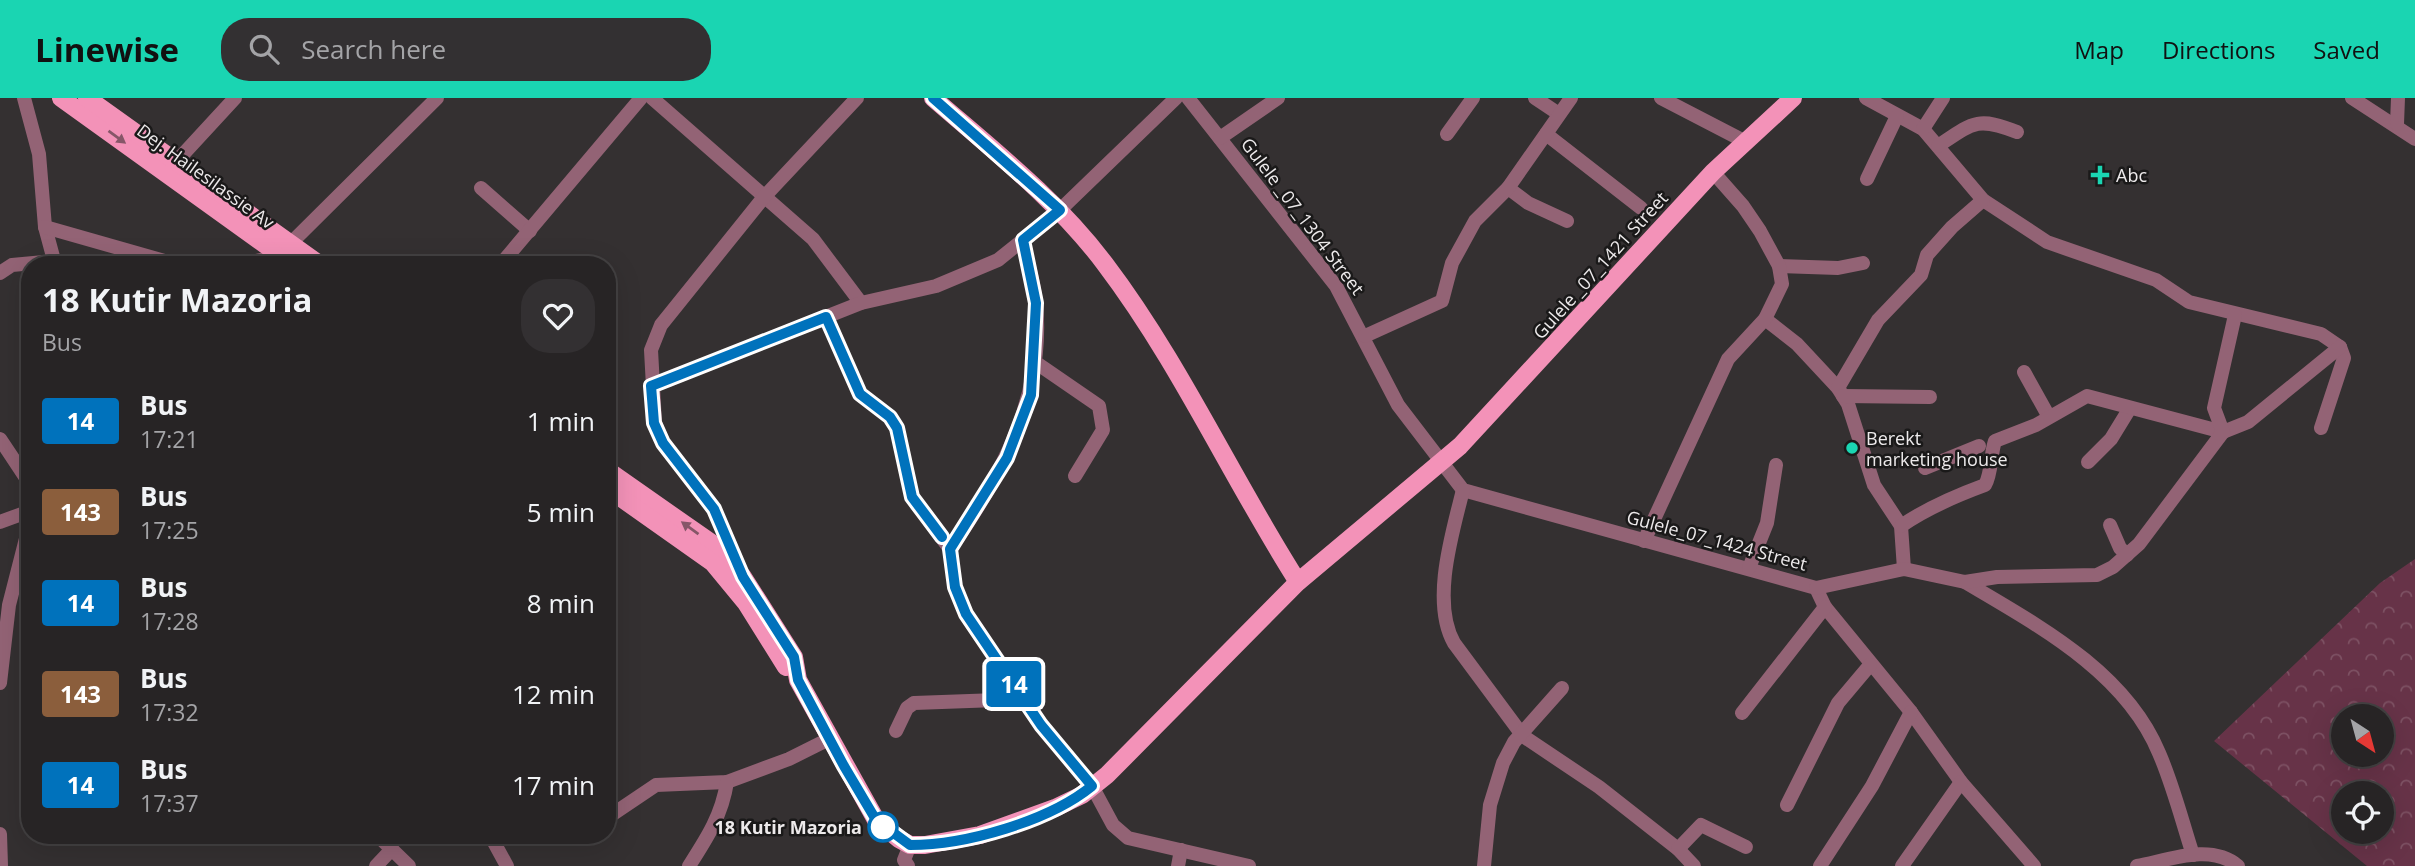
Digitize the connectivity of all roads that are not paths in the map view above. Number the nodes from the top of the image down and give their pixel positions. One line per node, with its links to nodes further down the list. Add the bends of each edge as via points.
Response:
1 (23, 98): 43 (street, via 38,154)
2 (61, 98): 46 (main road, Dej. Hailesilassie Av, one-way to 46)
3 (87, 98): 33 (main road)
4 (235, 98): 33 (street)
5 (437, 98): 46 (street)
6 (641, 98): 44 (street)
7 (652, 98): 38 (street)
8 (857, 98): 38 (street)
9 (933, 98): 41 (main road)
10 (1176, 98): 41 (street)
11 (1188, 98): 29 (street, Gulele _07_1304 Street)
12 (1278, 98): 29 (street, Gulele _07_1304 Street)
13 (1473, 98): 27 (street)
14 (1535, 98): 22 (street)
15 (1571, 98): 22 (street)
16 (1661, 98): 31 (street)
17 (1793, 98): 31 (main road, Gulele _07_1421 Street)
18 (1866, 98): 23 (street)
19 (1943, 98): 25 (street)
20 (2352, 98): 24 (street)
21 (2398, 98): 24 (street)
22 (1559, 114): 28 (street)
23 (1897, 116): 25 (street); 35 (street)
24 (2397, 124): 30 (street)
25 (1923, 129): 32 (street)
26 (2017, 132): 32 (street, via 1992,122 1975,122)
27 (1447, 134)
28 (1546, 134): 37 (street); 40 (street)
29 (1220, 138): 58 (street, Gulele _07_1304 Street, via 1336,286)
30 (2415, 139)
31 (1744, 141): 34 (main road, Gulele _07_1421 Street)
32 (1938, 146): 39 (street)
33 (176, 162): 46 (main road)
34 (1713, 172): 52 (street, via 1743,206); 71 (main road, Gulele _07_1421 Street, via 1461,446)
35 (1867, 179)
36 (481, 188): 44 (street)
37 (1508, 188): 42 (street); 58 (street, via 1475,220 1460,247 1442,301)
38 (764, 197): 54 (street, via 813,239); 62 (street, via 660,325 651,350)
39 (1983, 200): 55 (street, via 2047,242 2133,270 2189,302); 63 (street, via 1927,255 1921,275 1878,320)
40 (1641, 208)
41 (1060, 210): 45 (street); 91 (main road, via 1104,262 1162,345)
42 (1567, 221)
43 (45, 227): 47 (street); 48 (street)
44 (530, 231): 49 (street)
45 (1023, 240): 54 (street, via 998,260 967,275); 60 (street, via 1036,303)
46 (288, 254)
47 (53, 256)
48 (147, 256)
49 (508, 256)
50 (1863, 263): 52 (street, via 1838,268)
51 (21, 265): 53 (street)
52 (1779, 266): 57 (street, via 1782,284)
53 (0, 273)
54 (861, 303): 56 (street)
55 (2235, 315): 59 (street, via 2321,334); 68 (street, via 2214,408)
56 (826, 317): 62 (street); 85 (street, via 860,394 897,428 912,497)
57 (1765, 319): 63 (street, via 1797,344); 84 (street, via 1728,359)
58 (1365, 336): 71 (street, Gulele _07_1304 Street, via 1398,405)
59 (2340, 347): 67 (street, via 2344,358); 68 (street, via 2248,422)
60 (1035, 362): 77 (street, via 1099,406 1103,430); 85 (street, via 1031,395 1007,458)
61 (2024, 372): 66 (street)
62 (651, 386): 90 (street, via 658,432 708,498)
63 (1840, 392): 64 (street); 83 (street, via 1874,485)
64 (1930, 397)
65 (2130, 408): 66 (street, via 2087,396); 68 (street); 72 (street, via 2111,439)
66 (2049, 417): 70 (street, via 1995,441)
67 (2321, 428)
68 (2223, 432): 86 (street)
69 (0, 439): 75 (street)
70 (1989, 460): 74 (street, via 1977,442); 83 (street, via 1990,477 1985,485 1968,489)
71 (1440, 461): 78 (street); 91 (main road, Gulele _07_1421 Street)
72 (2088, 462)
73 (1776, 465): 88 (street, via 1767,523)
74 (1925, 468)
75 (21, 470)
76 (616, 476): 90 (main road, one-way to 76, via 710,542)
77 (1075, 476)
78 (1463, 490): 84 (street, Gulele_07_1424 Street); 103 (street, via 1448,548 1445,628)
79 (616, 494): 96 (main road, via 713,563)
80 (21, 514): 81 (street)
81 (0, 522)
82 (2110, 524): 86 (street)
83 (1900, 526): 89 (street)
84 (1644, 541): 88 (street, Gulele_07_1424 Street)
85 (950, 549): 99 (street, via 961,604)
86 (2127, 555): 92 (street, via 2097,575)
87 (21, 559): 97 (street, via 7,614)
88 (1749, 568): 93 (street, Gulele_07_1424 Street)
89 (1904, 569): 92 (street); 93 (street)
90 (743, 577): 96 (main road, via 794,657)
91 (1298, 582): 107 (main road, Gulele _07_1421 Street, via 1139,746)
92 (1965, 582): 117 (street, via 2069,649 2101,673 2135,709 2159,752)
93 (1816, 588): 94 (street, Gulele_07_1424 Street)
94 (1825, 607): 95 (street, Gulele_07_1424 Street); 101 (street)
95 (1870, 665): 100 (street, Gulele_07_1424 Street); 108 (street, via 1838,703)
96 (798, 680): 104 (main road)
97 (0, 683)
98 (1562, 688): 103 (street)
99 (1024, 699): 102 (street, via 914,703); 107 (street)
100 (1911, 712): 106 (street, Gulele_07_1424 Street); 128 (street, via 1872,786)
101 (1742, 713)
102 (896, 731)
103 (1523, 736): 115 (street, via 1599,787); 126 (street, via 1511,746 1493,794)
104 (831, 738): 105 (street); 118 (main road, via 876,820)
105 (727, 782): 109 (street, via 662,783); 123 (street, via 714,827)
106 (1961, 782): 129 (street); 130 (street, Gulele_07_1424 Street)
107 (1092, 786): 116 (street, via 1121,834); 118 (main road, Gulele _07_1421 Street, via 1055,808)
108 (1787, 804)
109 (616, 812)
110 (0, 834): 119 (street)
111 (387, 844): 114 (street)
112 (495, 844): 122 (street)
113 (1746, 847): 115 (street, via 1701,825)
114 (392, 849): 120 (street); 121 (street)
115 (1678, 849): 127 (street)
116 (1181, 850): 124 (street); 125 (street)
117 (2193, 855): 131 (street); 132 (street, via 2218,854)
118 (906, 859)
119 (1, 861)
120 (376, 866)
121 (409, 866)
122 (507, 866)
123 (689, 866)
124 (1178, 866)
125 (1250, 866)
126 (1484, 866)
127 (1694, 866)
128 (1820, 866)
129 (1902, 866)
130 (2034, 866)
131 (2137, 866)
132 (2238, 866)

